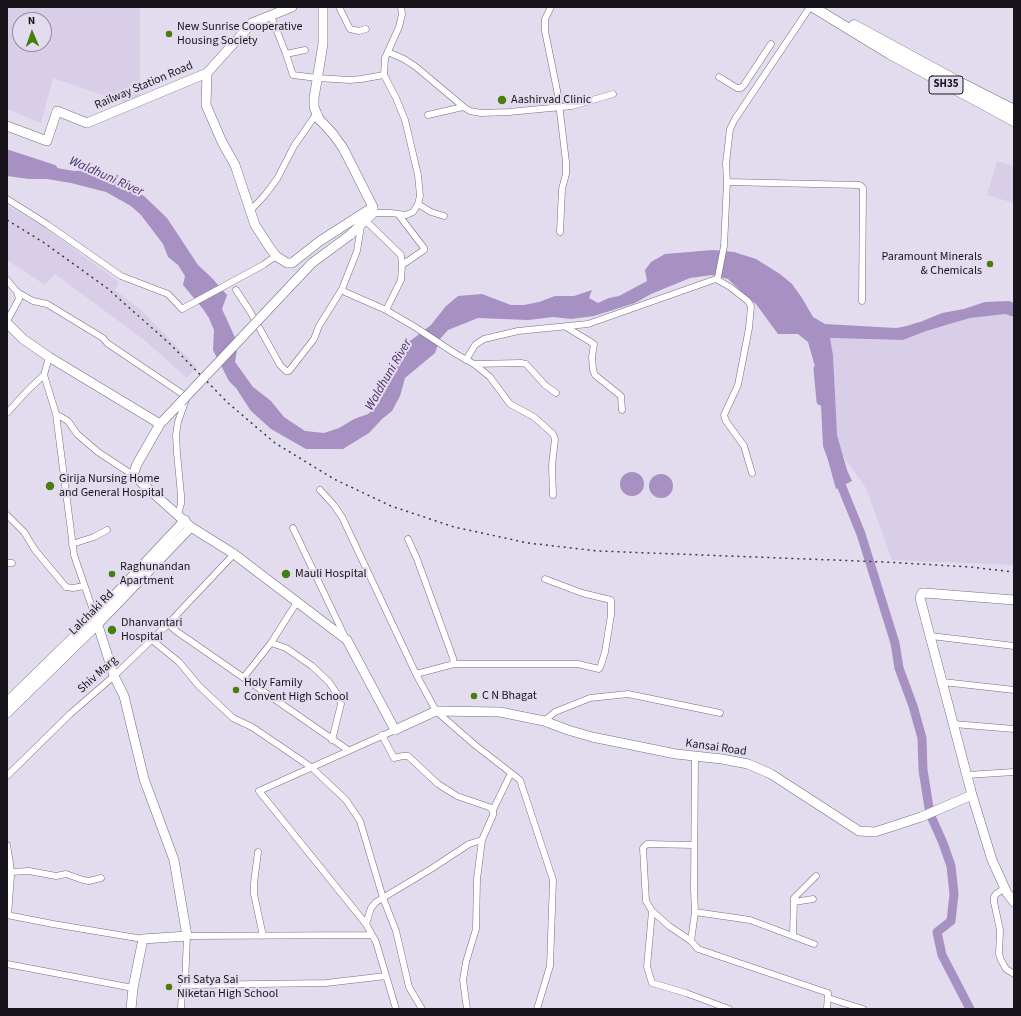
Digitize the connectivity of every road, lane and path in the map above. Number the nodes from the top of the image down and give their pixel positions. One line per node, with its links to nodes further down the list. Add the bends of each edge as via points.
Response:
1 (292, 7): 8 (street, Railway Station Road)
2 (322, 7): 17 (street, via 323,44)
3 (339, 7): 9 (street, via 350,29)
4 (401, 7): 12 (street, via 399,27)
5 (551, 7): 20 (street, via 545,19 545,31)
6 (811, 7): 24 (main road, SH35, via 890,54); 26 (street, via 735,119 730,130 726,163)
7 (825, 7): 21 (main road, SH35)
8 (270, 16): 13 (street); 14 (street, Railway Station Road, via 252,23)
9 (366, 29)
10 (771, 44): 16 (street, via 741,88)
11 (306, 50): 13 (street)
12 (388, 52): 15 (street); 19 (street, via 416,67)
13 (286, 54): 17 (street, via 293,75)
14 (208, 73): 25 (street, Railway Station Road, via 87,123 56,111 47,141); 30 (street, via 206,104 235,165)
15 (384, 75): 17 (street, via 361,80); 28 (street, via 405,120 418,175)
16 (719, 77)
17 (317, 78): 22 (street, via 314,107)
18 (613, 94): 20 (street)
19 (463, 107): 20 (street, via 481,112); 23 (street)
20 (560, 107): 34 (street, via 566,168 562,189)
21 (1014, 110)
22 (317, 113): 29 (street, via 343,148); 30 (street, via 294,146 277,179)
23 (428, 115)
24 (1014, 121)
25 (7, 126)
26 (727, 182): 37 (street, via 724,246); 42 (street, via 861,186)
27 (7, 200): 35 (street, via 121,276 168,294 182,309)
28 (418, 204): 31 (street, via 413,212 406,215); 32 (street)
29 (373, 210): 31 (street); 33 (street); 35 (street, via 320,241 292,263 287,263)
30 (250, 211): 35 (street, via 255,225)
31 (398, 214): 36 (street, via 424,248 423,252)
32 (444, 216)
33 (363, 223): 36 (street, via 400,255); 39 (street, via 357,251); 54 (street, bridge, via 312,263)
34 (560, 232)
35 (276, 256)
36 (402, 265): 43 (street, via 401,280)
37 (717, 278): 45 (street, via 588,324); 55 (street, via 751,306 738,385 724,415 744,446)
38 (7, 280): 41 (street)
39 (342, 289): 40 (street, via 314,339 289,371 280,365); 43 (street)
40 (236, 290)
41 (17, 292): 44 (street, via 19,299); 60 (street, via 33,301 47,304 103,338 184,394 186,399 176,435 181,504)
42 (862, 301)
43 (386, 310): 47 (street)
44 (7, 322): 46 (street, via 23,339)
45 (566, 327): 47 (street, via 518,332 484,339 476,345); 51 (street, via 594,344 592,357 595,375 621,396)
46 (49, 357): 49 (street); 54 (street)
47 (466, 360): 48 (street)
48 (474, 364): 50 (street, via 526,364); 58 (street, via 490,377 510,404 534,417 555,435)
49 (44, 375): 52 (street); 53 (street)
50 (556, 393)
51 (622, 410)
52 (7, 413)
53 (56, 414): 56 (street, via 68,421 77,434 98,452); 64 (street)
54 (160, 424): 56 (street)
55 (752, 472)
56 (133, 475): 60 (street)
57 (320, 490): 79 (street, via 334,504 349,530)
58 (553, 495)
59 (7, 515): 67 (street, via 24,532 66,586)
60 (185, 520): 65 (street); 70 (street, Lalchaki Rd); 72 (street, Lalchaki Rd)
61 (293, 528): 75 (street)
62 (107, 530): 64 (street)
63 (408, 539): 78 (street)
64 (72, 544): 67 (street)
65 (234, 554): 69 (street); 71 (street, Shiv Marg)
66 (545, 579): 78 (street, via 582,594 611,600 605,652 599,669 578,664)
67 (84, 586): 70 (street)
68 (1014, 600): 73 (street, via 922,593 920,598)
69 (297, 602): 75 (street); 76 (street)
70 (95, 616): 72 (street); 84 (street, Lalchaki Rd)
71 (168, 624): 74 (street, Shiv Marg); 81 (street)
72 (97, 625): 80 (street); 86 (street, Lalchaki Rd)
73 (931, 636): 77 (street); 82 (street)
74 (152, 640): 80 (street, Shiv Marg); 96 (street, via 179,662 199,686 233,718 252,727)
75 (347, 640): 90 (street)
76 (271, 643): 81 (street); 93 (street, via 286,648 305,662 329,682 339,697 341,704)
77 (1014, 646)
78 (454, 664): 79 (street)
79 (416, 674): 85 (street)
80 (114, 676): 100 (street, Shiv Marg, via 70,714); 120 (street, via 124,696 144,779 174,860)
81 (244, 677): 93 (street)
82 (943, 682): 83 (street); 89 (street)
83 (1014, 690)
84 (7, 702)
85 (436, 711): 88 (street, Kansai Road, via 500,712); 90 (street); 98 (street)
86 (7, 713)
87 (720, 713): 88 (street, via 628,694 590,698 555,712)
88 (544, 721): 95 (street, Kansai Road, via 592,737)
89 (954, 724): 91 (street); 99 (street)
90 (394, 730): 92 (street)
91 (1014, 730)
92 (382, 735): 94 (street); 102 (street, via 394,758 408,756 438,784 456,796)
93 (332, 740): 94 (street)
94 (348, 750): 96 (street)
95 (695, 756): 101 (street, Kansai Road, via 739,762 766,771 859,830 874,832 921,817); 104 (street)
96 (311, 767): 111 (street, via 346,800 360,821); 118 (street, via 259,791)
97 (1014, 772): 99 (street)
98 (511, 773): 102 (street); 137 (street, via 520,780 553,880 550,966)
99 (967, 775): 101 (street)
100 (7, 776)
101 (972, 795): 110 (street, via 992,860)
102 (493, 810): 103 (street)
103 (482, 840): 111 (street, via 469,844); 136 (street, via 477,879 476,929 463,980)
104 (694, 845): 115 (street, via 647,844 642,848 646,901); 116 (street)
105 (7, 846): 107 (street)
106 (258, 852): 121 (street, via 254,894)
107 (11, 872): 109 (street, via 28,871 56,876 66,874 89,881); 117 (street)
108 (816, 876): 113 (street, via 796,895)
109 (101, 878)
110 (1005, 888): 114 (street); 127 (street, via 996,894 994,902 1000,930 1001,960 1006,969)
111 (383, 898): 118 (street, via 370,908); 135 (street, via 396,930 409,987)
112 (813, 899): 113 (street)
113 (794, 902): 122 (street)
114 (1014, 902)
115 (652, 911): 124 (street); 138 (street, via 647,967 652,983)
116 (695, 912): 122 (street, via 750,920); 124 (street)
117 (7, 915): 123 (street)
118 (366, 924): 119 (street)
119 (372, 934): 121 (street); 128 (street)
120 (187, 936): 121 (street); 123 (street); 129 (street)
121 (263, 936)
122 (793, 936): 125 (street)
123 (143, 939): 130 (street)
124 (692, 941): 131 (street, via 698,949 828,993)
125 (814, 944)
126 (7, 964): 130 (street)
127 (1014, 974)
128 (386, 976): 129 (street, via 326,983); 134 (street)
129 (185, 984): 133 (street, via 182,990)
130 (133, 988): 132 (street)
131 (828, 998): 139 (street); 140 (street)
132 (132, 1009)
133 (181, 1009)
134 (396, 1009)
135 (422, 1009)
136 (467, 1009)
137 (537, 1009)
138 (729, 1009)
139 (827, 1009)
140 (862, 1009)

